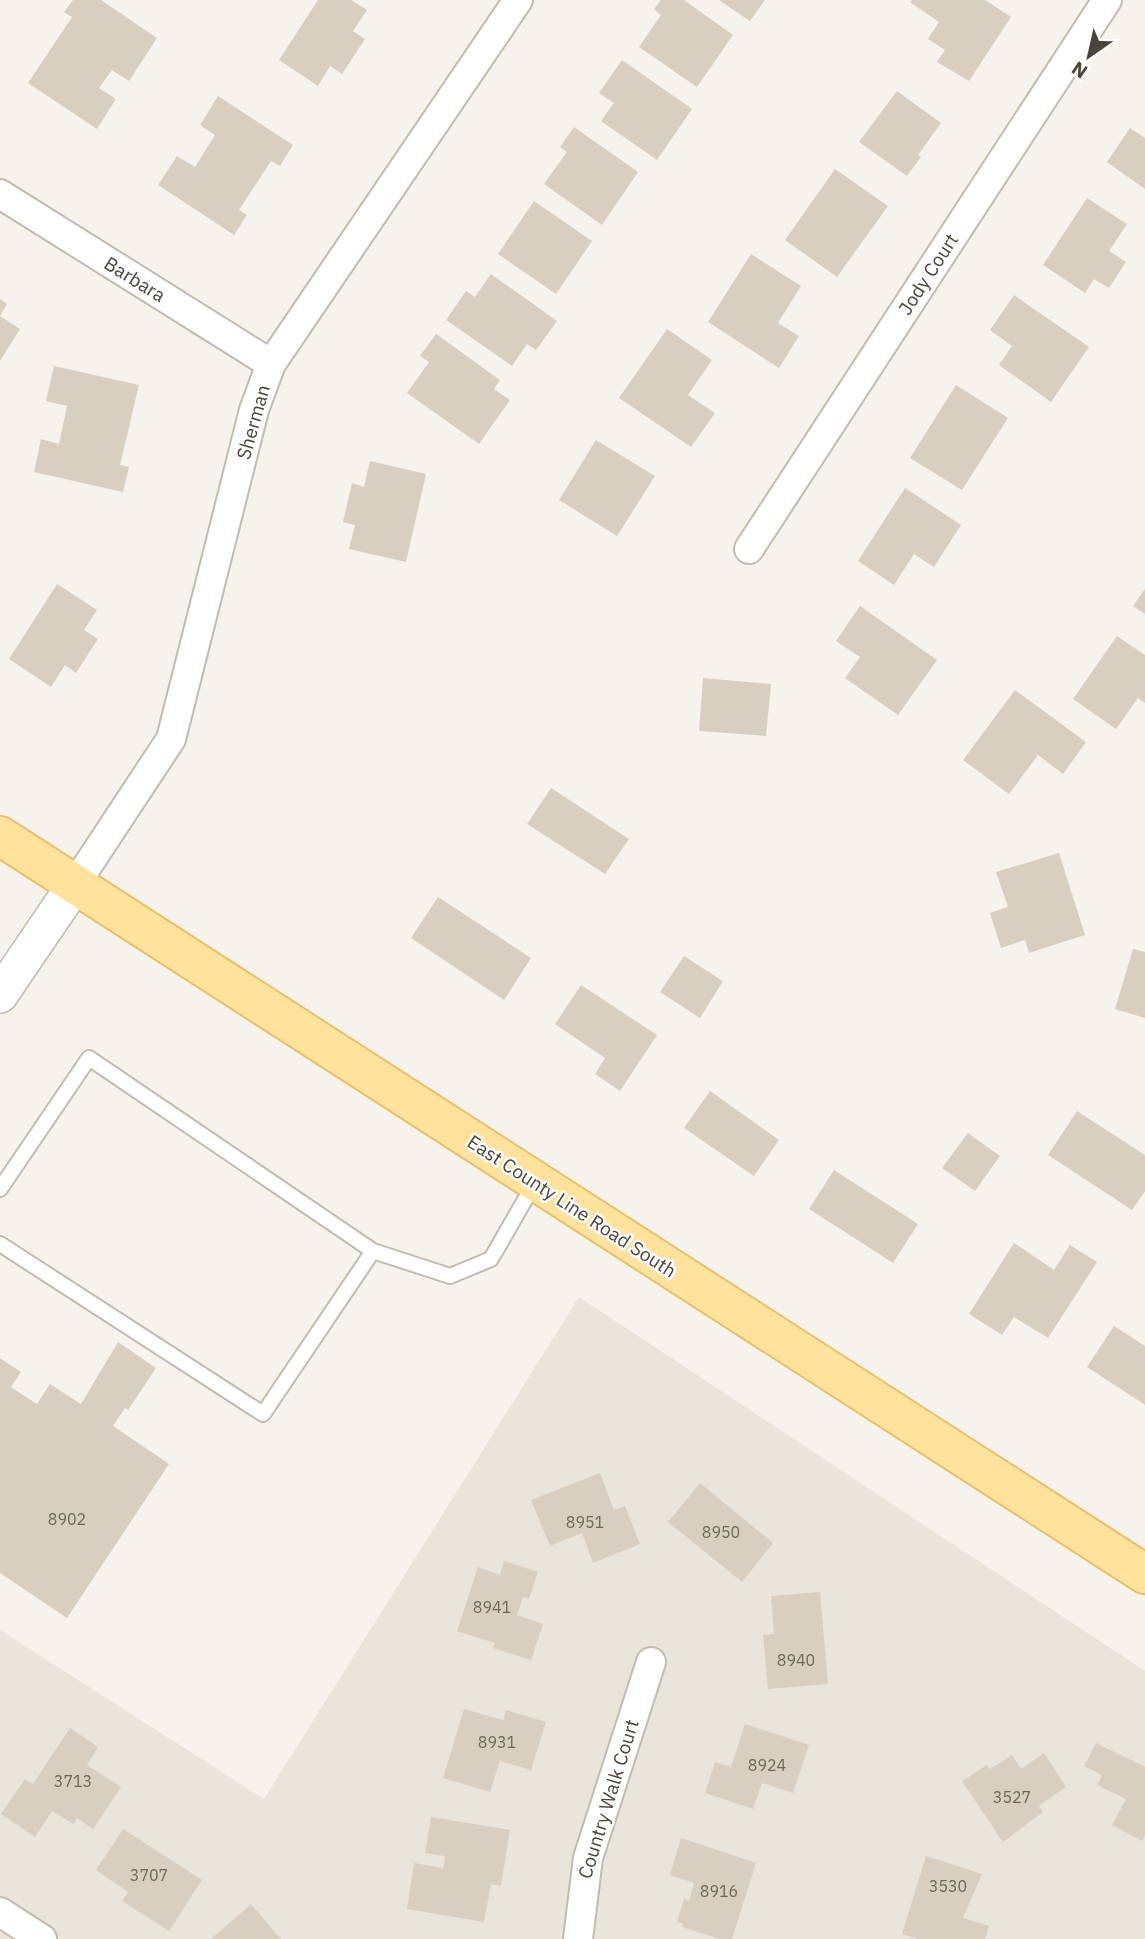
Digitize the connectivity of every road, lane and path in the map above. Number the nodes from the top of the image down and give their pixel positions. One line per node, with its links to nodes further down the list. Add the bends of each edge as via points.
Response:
1 (518, 0): 4 (street, Sherman)
2 (1107, 0): 5 (street, Jody Court)
3 (0, 194): 4 (street, Barbara)
4 (271, 364): 7 (street, Sherman, via 254,411 171,739)
5 (749, 549)
6 (0, 836): 7 (main road, East County Line Road South)
7 (76, 883): 8 (street); 9 (main road, East County Line Road South)
8 (0, 995)
9 (535, 1183): 12 (lane, via 491,1259 450,1276); 13 (main road, East County Line Road South)
10 (0, 1189): 12 (lane, via 89,1058)
11 (0, 1244): 12 (lane, via 263,1414)
12 (373, 1251)
13 (1145, 1574)
14 (651, 1662): 17 (street, Country Walk Court, via 590,1847)
15 (0, 1912): 16 (street)
16 (41, 1939)
17 (578, 1939)

